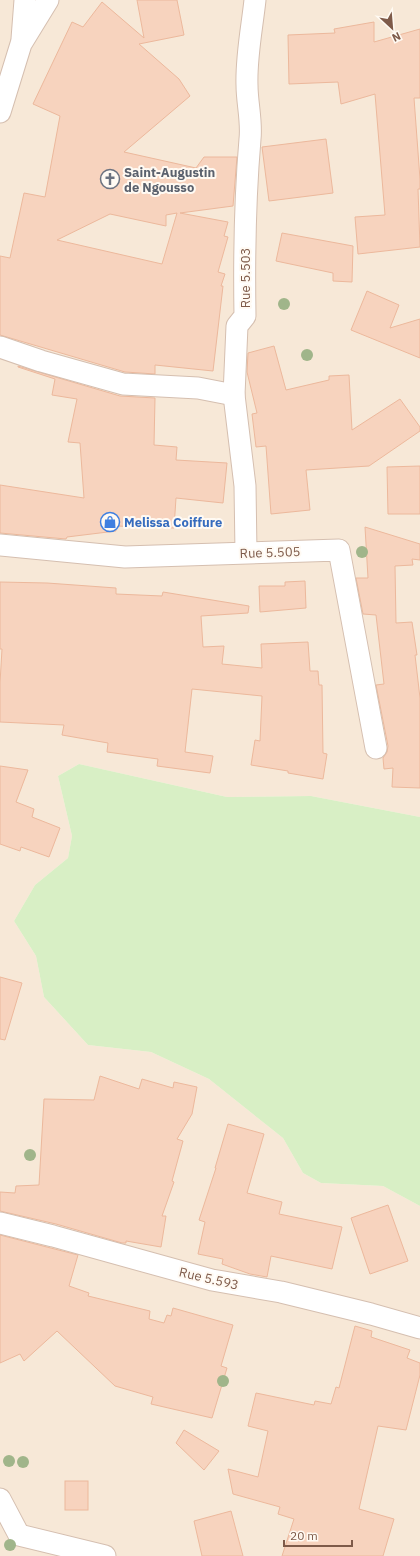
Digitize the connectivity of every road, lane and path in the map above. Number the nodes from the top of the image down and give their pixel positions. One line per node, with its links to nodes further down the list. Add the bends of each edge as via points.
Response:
1 (25, 0): 4 (street)
2 (48, 0): 4 (street)
3 (255, 0): 7 (street, Rue 5.503, via 247,85 251,139 246,201 245,316 237,326)
4 (21, 44): 5 (street)
5 (0, 112)
6 (0, 347): 7 (street, via 124,384 198,388)
7 (234, 395): 9 (street, Rue 5.503, via 245,486)
8 (0, 545): 9 (street, Rue 5.505, via 124,557)
9 (246, 552): 10 (street, Rue 5.505, via 339,550)
10 (376, 748)
11 (0, 1223): 12 (street, Rue 5.593, via 212,1280 281,1292)
12 (420, 1328)
13 (0, 1499): 14 (street)
14 (19, 1535): 15 (street); 16 (street)
15 (28, 1556)
16 (105, 1556)

